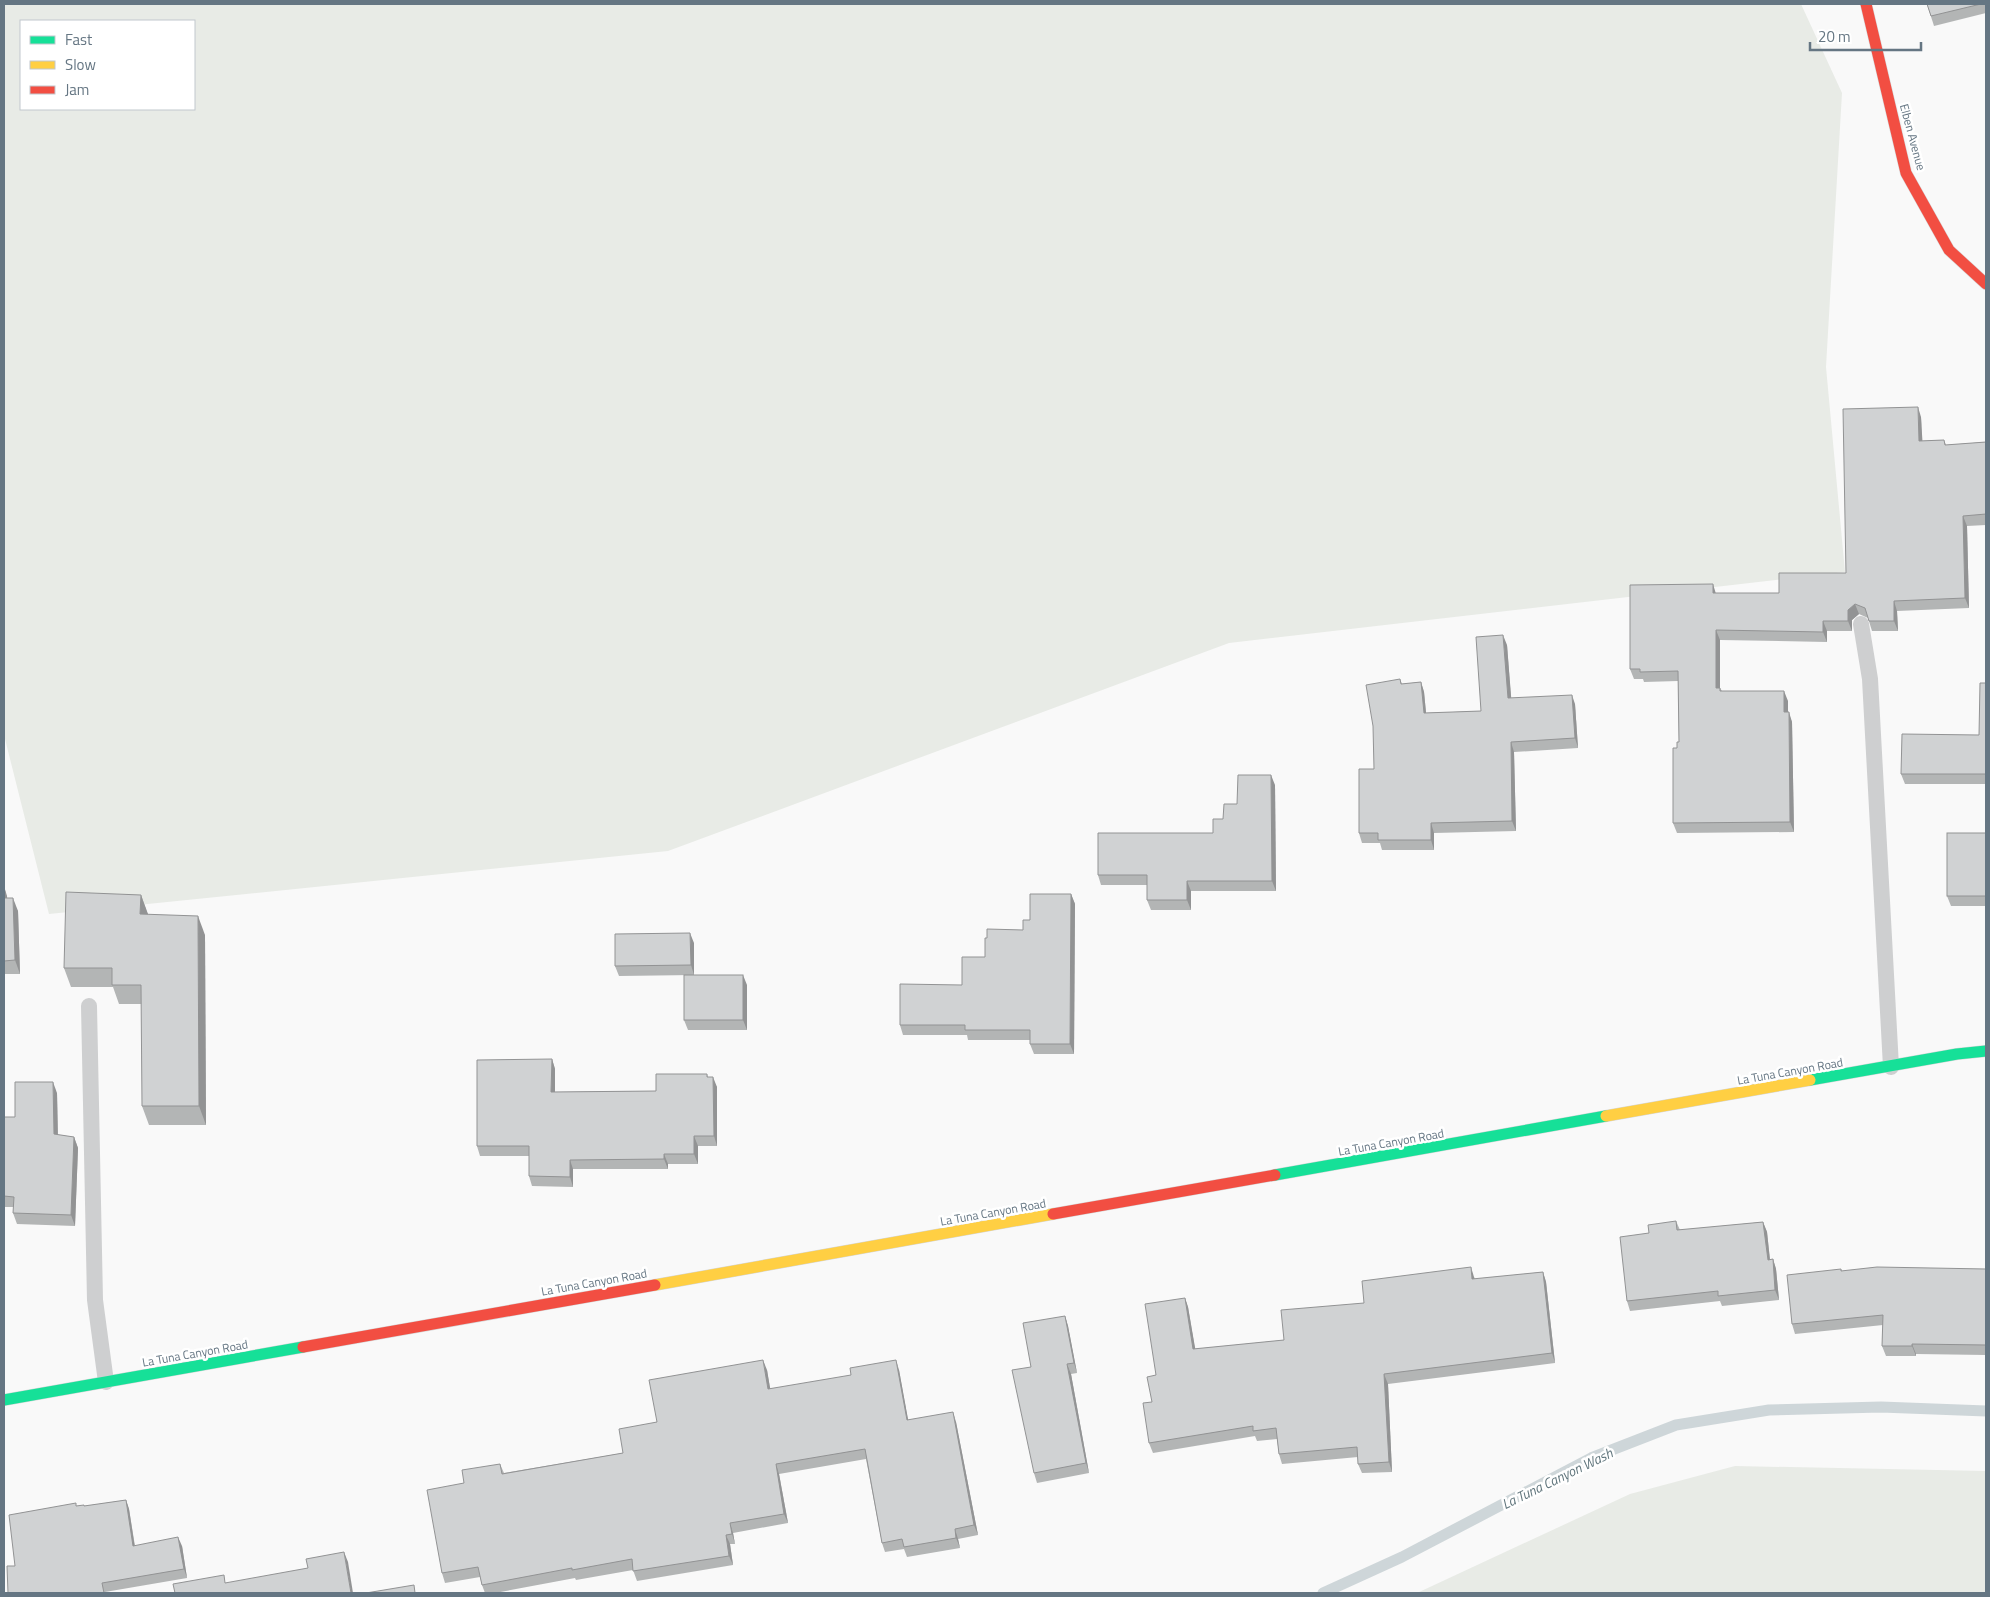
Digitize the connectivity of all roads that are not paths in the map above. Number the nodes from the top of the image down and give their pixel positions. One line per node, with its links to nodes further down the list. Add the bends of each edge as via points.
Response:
1 (1866, 4): 2 (main road, Elben Avenue, via 1906,173 1948,250)
2 (1986, 284)
3 (1861, 624): 6 (lane, via 1870,679)
4 (89, 1006): 7 (lane, via 94,1300)
5 (1986, 1051): 6 (main road, La Tuna Canyon Road)
6 (1891, 1067): 7 (main road, La Tuna Canyon Road)
7 (106, 1382): 8 (main road, La Tuna Canyon Road)
8 (4, 1400)

